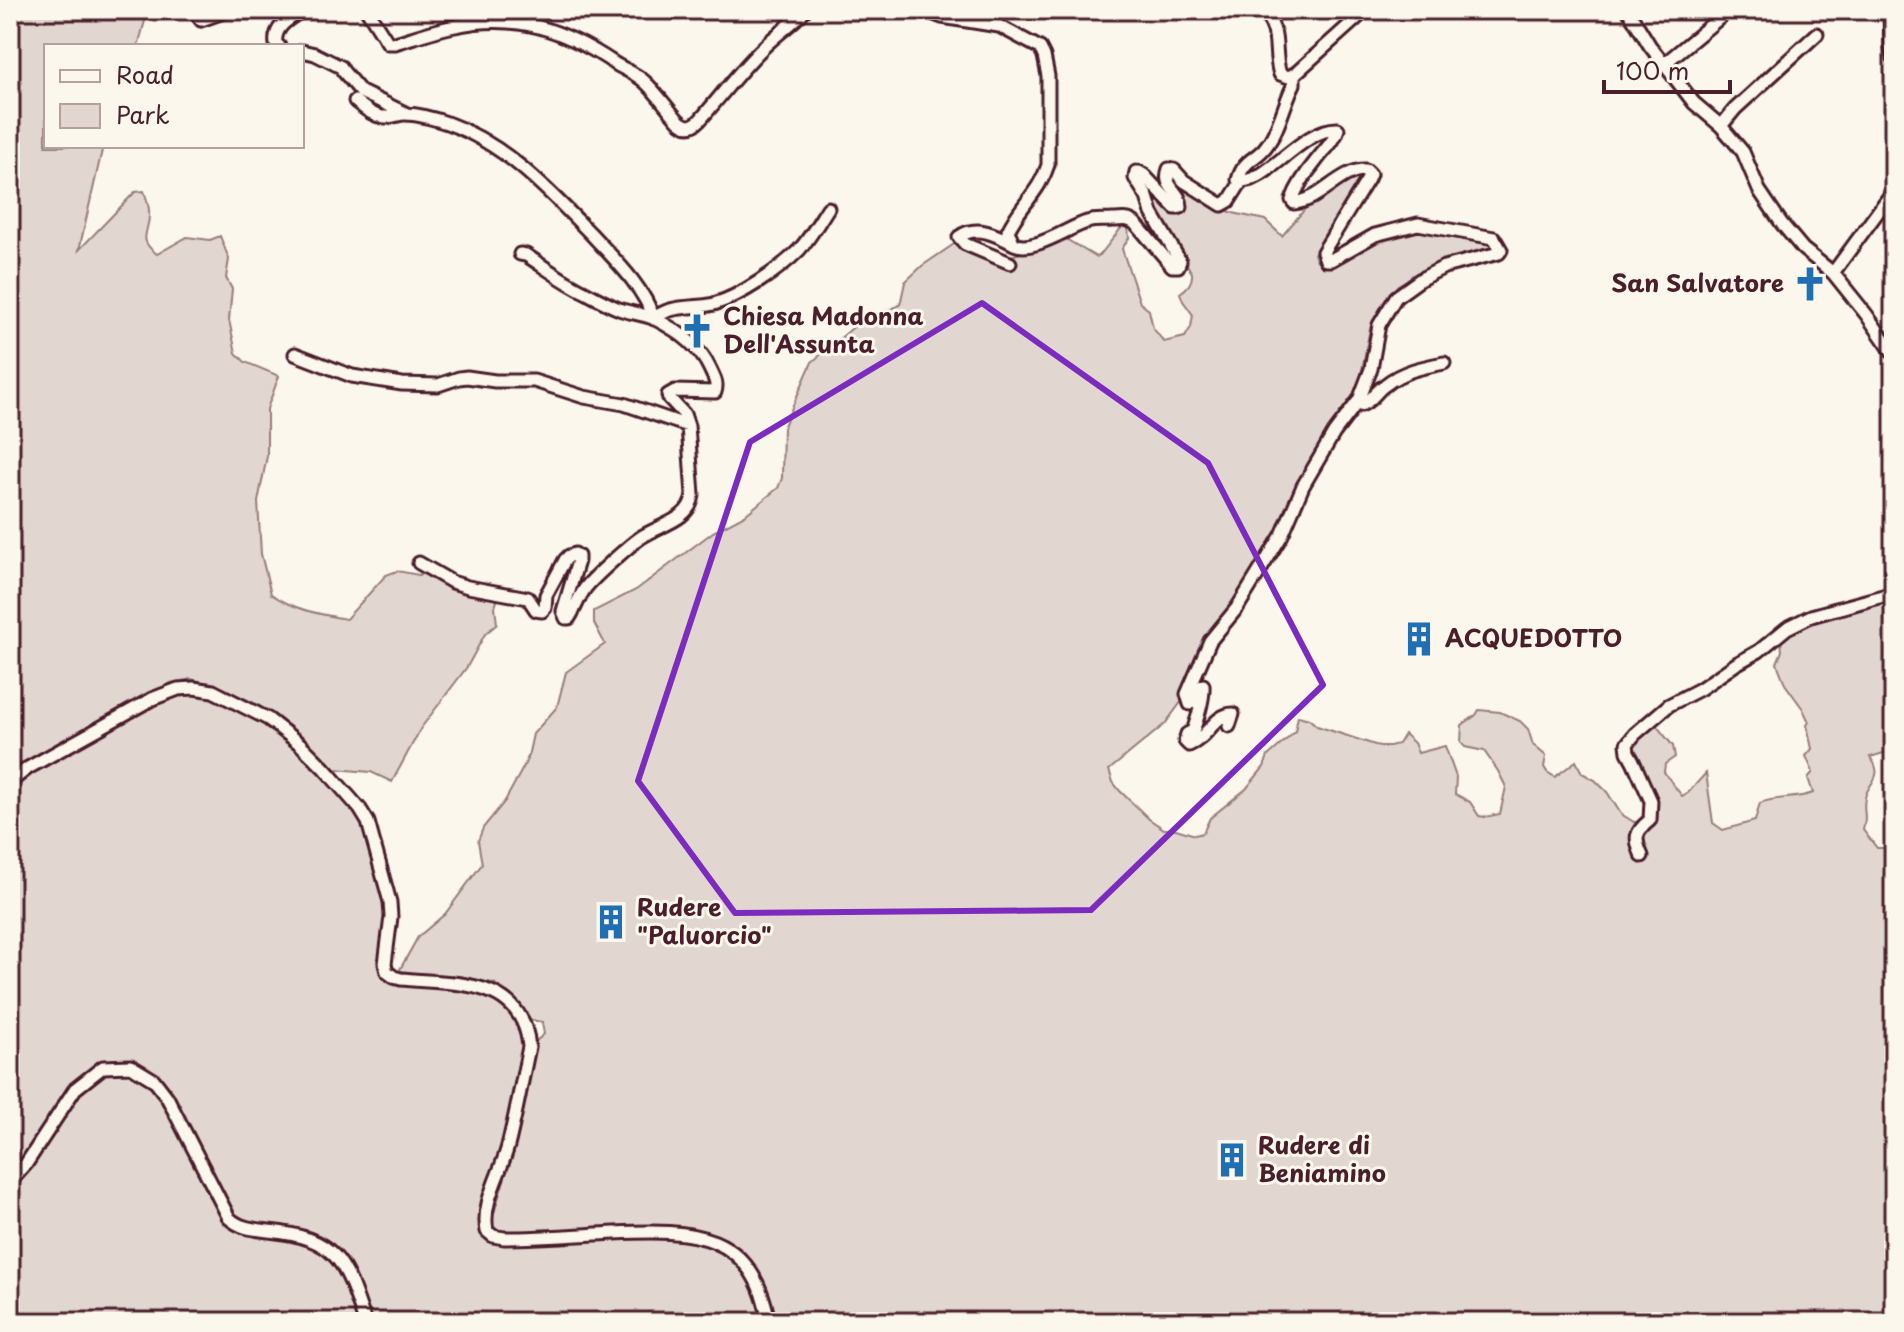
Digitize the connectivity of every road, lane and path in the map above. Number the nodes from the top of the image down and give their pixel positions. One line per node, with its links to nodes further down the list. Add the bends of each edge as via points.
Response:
1 (203, 10): 2 (street, via 201,20)
2 (229, 10)
3 (303, 10): 13 (street, via 277,31)
4 (367, 10): 5 (street, via 388,43 487,22 562,33 644,80 689,127)
5 (805, 10)
6 (924, 10): 26 (street, via 999,26 1033,43 1044,56 1048,165 1008,231)
7 (1261, 10): 17 (street, via 1274,27 1280,74)
8 (1366, 10): 17 (street)
9 (1628, 10): 16 (street)
10 (1729, 10): 16 (street)
11 (1890, 10): 15 (street)
12 (1817, 34): 22 (street)
13 (276, 44)
14 (304, 51): 21 (street, via 341,67 361,92)
15 (1894, 59)
16 (1664, 64): 22 (street, via 1694,103)
17 (1294, 76): 23 (street, via 1273,135 1248,161)
18 (1894, 96): 20 (street)
19 (355, 101): 21 (street, via 376,116)
20 (1894, 113)
21 (406, 114): 30 (street, via 439,120 480,137 531,175 616,259)
22 (1721, 126): 29 (street, via 1743,152 1759,190 1782,224)
23 (1241, 182): 26 (street, via 1222,205 1169,169 1166,179 1182,204 1175,208 1136,172 1152,213 1177,253 1178,266 1123,218 1087,222 1021,248); 34 (street, via 1268,171 1302,141 1334,128 1336,137 1294,192 1294,203 1354,171 1370,174 1323,252 1326,260 1375,235 1418,224 1494,238 1499,244 1499,253 1444,267 1396,297 1379,325)
24 (1894, 190): 29 (street)
25 (828, 208): 30 (street, via 799,250 745,289 712,304 665,311)
26 (1014, 244): 28 (street, via 979,231 959,237)
27 (520, 254): 30 (street, via 587,294)
28 (1010, 263)
29 (1833, 273): 32 (street)
30 (654, 319): 35 (street, via 692,345 717,383 712,393 668,395)
31 (295, 354): 35 (street, via 352,376 402,384 438,385 467,377 534,381)
32 (1894, 354)
33 (1444, 363): 34 (street, via 1400,375 1367,403)
34 (1359, 400): 38 (street, via 1334,433 1237,608 1210,641 1187,694 1190,704 1203,685 1196,722 1185,741 1189,745 1219,718 1233,714)
35 (688, 426): 36 (street, via 693,495 689,510 642,537 607,568 585,588 569,618 563,611 578,561 575,554 565,560 542,611 528,598 452,582)
36 (419, 563)
37 (1894, 593): 40 (street, via 1787,628 1669,705 1635,734 1628,752 1651,801 1650,820 1637,835)
38 (1229, 726)
39 (10, 786): 43 (street, via 28,768 178,689 213,691 268,719 324,768 368,822 390,902 387,972 401,979 486,989 508,1003 528,1032 507,1150 487,1209 487,1231 504,1238 650,1231 697,1235 715,1241 748,1267 762,1292)
40 (1642, 856)
41 (10, 1182): 42 (street, via 75,1089 103,1067 131,1066 154,1080 167,1097 229,1218 242,1228 297,1234 325,1247 350,1278)
42 (365, 1322)
43 (769, 1322)

